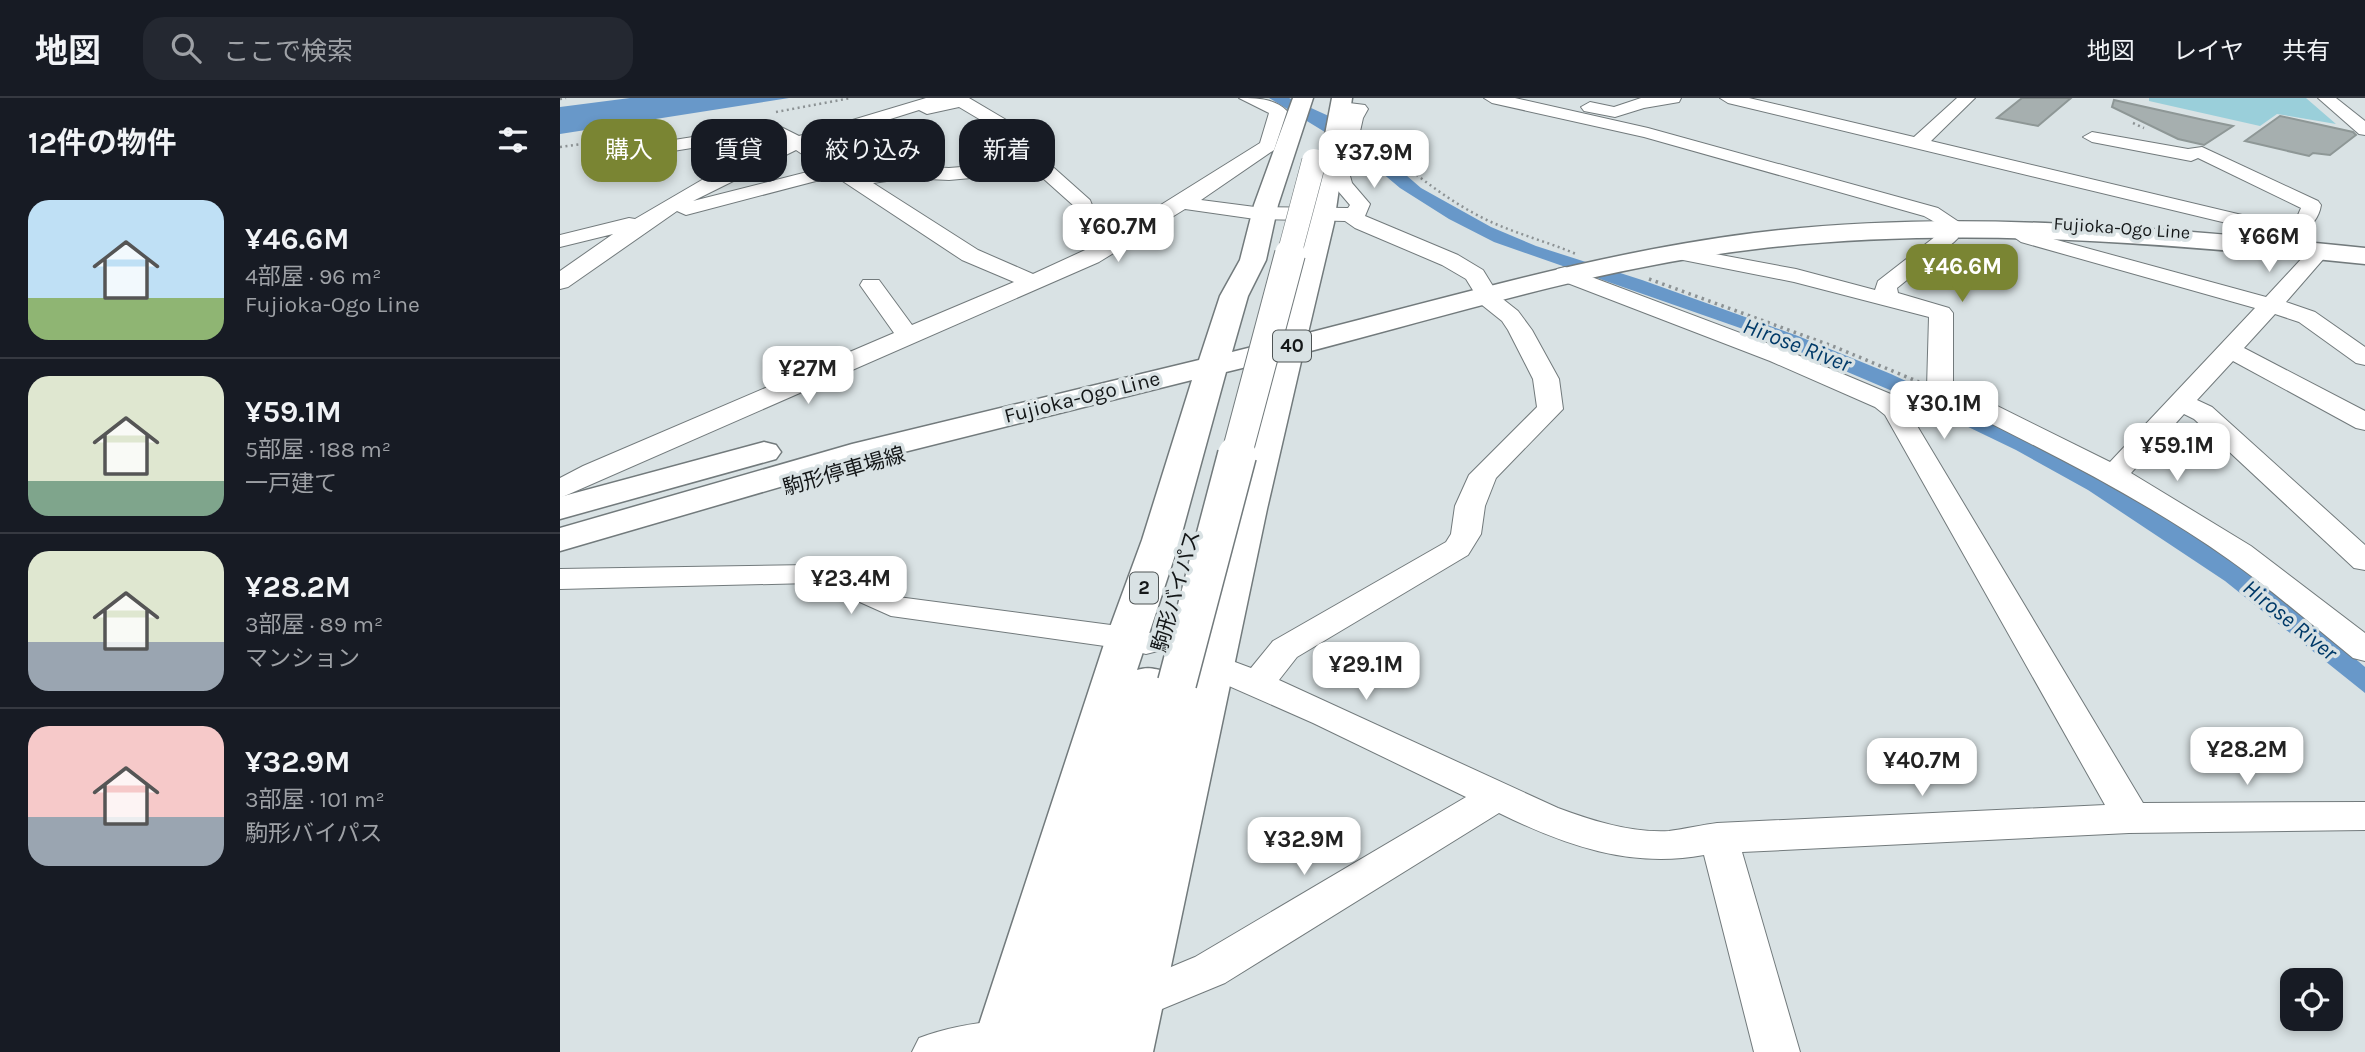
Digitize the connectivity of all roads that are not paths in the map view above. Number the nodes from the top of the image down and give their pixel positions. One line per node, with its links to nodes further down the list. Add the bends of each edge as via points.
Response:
1 (946, 98): 19 (street, via 867,119)
2 (1247, 98): 25 (street, via 1278,111 1268,146)
3 (1492, 98): 29 (street, via 1648,133 1931,212)
4 (1555, 98): 12 (street, via 1609,112)
5 (1594, 98): 12 (street)
6 (1673, 98): 12 (street)
7 (1728, 98): 11 (street)
8 (1769, 98): 11 (street)
9 (1968, 98): 17 (street)
10 (2326, 98): 15 (street)
11 (1749, 104): 17 (street)
12 (1629, 107)
13 (992, 119): 19 (street, via 962,101)
14 (1333, 119): 26 (main road, 2); 27 (main road, 2); 63 (main road, 駒形バイパス / 2, bridge)
15 (2361, 123)
16 (2092, 137): 20 (street)
17 (1919, 143): 24 (street)
18 (677, 144): 19 (street, via 775,129)
19 (800, 147): 28 (street, via 722,177)
20 (2191, 155): 24 (street); 32 (street, via 2202,153 2311,205 2297,228)
21 (1055, 179): 33 (street, via 1083,204 1090,227)
22 (814, 182): 28 (street)
23 (856, 182): 40 (street, via 970,255)
24 (2166, 188): 32 (street)
25 (1182, 203): 26 (street); 33 (street)
26 (1265, 213): 27 (street); 48 (main road, 2, via 1253,260 1234,296)
27 (1337, 216): 42 (street, via 1465,268); 45 (main road, 2)
28 (654, 218): 31 (street); 37 (street)
29 (1948, 226): 30 (main road, Fujioka-Ogo Line / 40); 32 (main road, Fujioka-Ogo Line / 40, via 2094,225); 35 (main road, Fujioka-Ogo Line / 40, via 1808,236); 38 (main road, Fujioka-Ogo Line / 40, via 1756,232); 43 (street, via 1947,238 1886,286)
30 (2014, 230): 32 (main road, Fujioka-Ogo Line / 40); 44 (street, via 2028,238)
31 (565, 240): 37 (street, via 570,259)
32 (2296, 241): 34 (main road, Fujioka-Ogo Line / 40); 36 (main road, Fujioka-Ogo Line / 40); 44 (street, via 2315,256)
33 (1108, 245): 40 (street)
34 (2365, 247)
35 (1678, 253): 38 (main road, Fujioka-Ogo Line / 40); 43 (street)
36 (2365, 256)
37 (586, 261): 39 (street)
38 (1575, 265): 42 (main road, Fujioka-Ogo Line / 40); 67 (street, via 1890,405)
39 (560, 282)
40 (1032, 282): 46 (street)
41 (871, 285): 46 (street)
42 (1483, 287): 45 (main road, Fujioka-Ogo Line / 40); 45 (main road, Fujioka-Ogo Line / 40); 64 (street, via 1520,330 1546,379 1550,410 1483,475 1470,506 1466,534 1457,548 1285,649)
43 (1887, 297): 54 (street, via 1941,313 1940,388)
44 (2270, 304): 47 (street); 49 (street, via 2307,317)
45 (1297, 322): 48 (main road, Fujioka-Ogo Line / 40); 63 (main road, 2)
46 (908, 336): 55 (street)
47 (2228, 351): 52 (street); 53 (street)
48 (1217, 354): 50 (main road, Fujioka-Ogo Line / 40); 51 (main road, Fujioka-Ogo Line / 40); 63 (main road, 2, via 1161,540)
49 (2365, 358)
50 (1127, 387): 56 (main road, Fujioka-Ogo Line / 40); 59 (main road, 駒形停車場線, via 1026,422)
51 (1040, 393): 56 (main road, 駒形停車場線, via 1005,390 901,415)
52 (2182, 403): 54 (street); 60 (street, via 2203,412)
53 (2365, 422)
54 (2114, 475): 62 (street, via 2240,553)
55 (560, 489)
56 (584, 518): 57 (main road, 40); 58 (main road, 40)
57 (560, 526)
58 (560, 540)
59 (560, 555)
60 (2365, 561)
61 (560, 579): 63 (street, via 811,573 833,578 891,606)
62 (2365, 650)
63 (1169, 662): 64 (street); 69 (main road, 2); 70 (main road, 駒形バイパス / 2); 72 (main road, 駒形バイパス / 2)
64 (1257, 684): 65 (street)
65 (1492, 796): 68 (street, via 1608,840 1665,846); 69 (street, via 1210,970 1162,990)
66 (2365, 816): 67 (street)
67 (2129, 818): 68 (street)
68 (1717, 838): 74 (street)
69 (1137, 993): 73 (main road, 2)
70 (1014, 1048): 71 (street, via 975,1043)
71 (935, 1052)
72 (1085, 1052)
73 (1125, 1052)
74 (1777, 1052)

